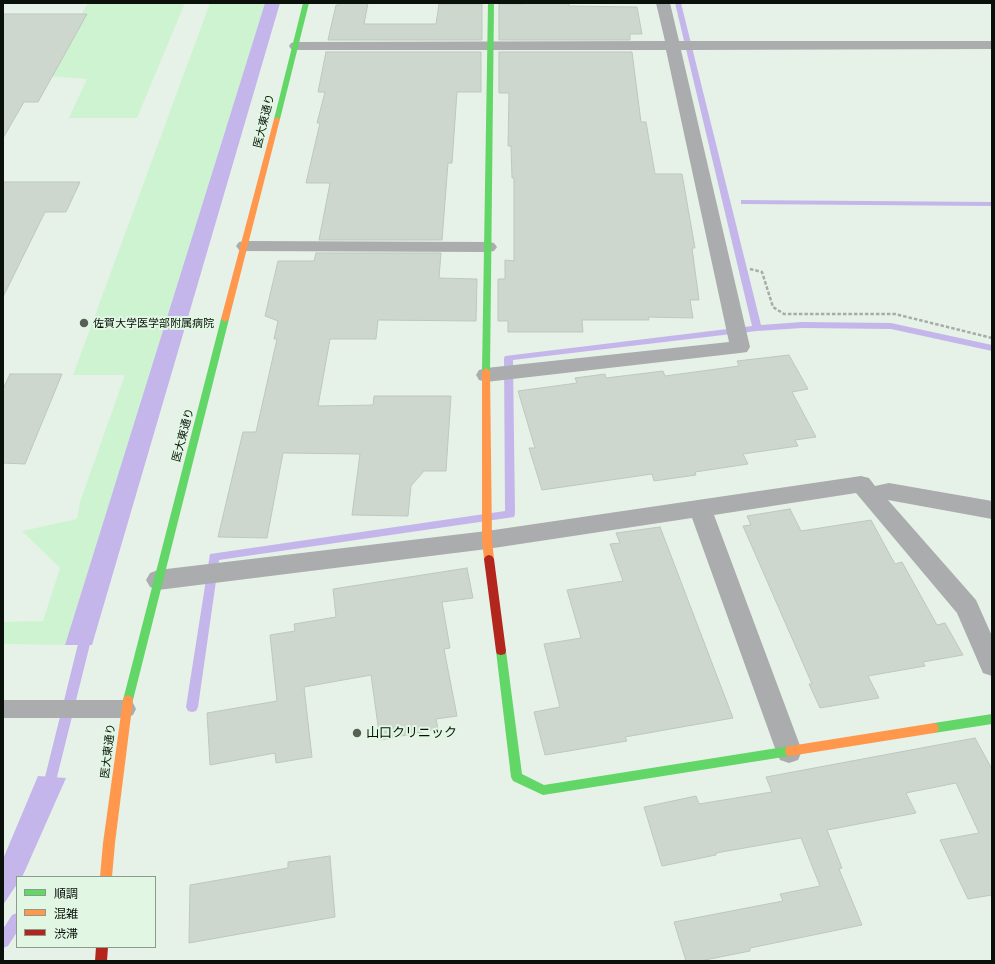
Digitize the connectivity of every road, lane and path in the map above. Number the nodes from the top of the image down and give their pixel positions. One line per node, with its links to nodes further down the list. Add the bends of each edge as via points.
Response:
1 (306, 3): 5 (street, 医大東通り)
2 (491, 3): 6 (street)
3 (663, 3): 7 (street)
4 (992, 45): 7 (street)
5 (296, 46): 6 (street); 8 (street, 医大東通り)
6 (491, 46): 7 (street); 9 (street)
7 (676, 46): 12 (street, via 740,347)
8 (245, 246): 9 (street); 17 (street, 医大東通り)
9 (488, 247): 12 (street)
10 (753, 269): 11 (path, via 762,272 773,307 784,314 895,314)
11 (992, 338)
12 (491, 375): 16 (street)
13 (871, 495): 14 (street, via 861,484); 15 (street, via 889,491); 18 (street, via 967,607)
14 (700, 508): 16 (street); 22 (street)
15 (992, 510)
16 (487, 535): 17 (street); 22 (street, via 517,777 544,790)
17 (158, 580): 20 (street, 医大東通り)
18 (992, 665)
19 (3, 709): 20 (lane)
20 (126, 709): 23 (street, 医大東通り)
21 (992, 719): 22 (street)
22 (789, 751)
23 (106, 876)
24 (102, 948): 25 (street)
25 (101, 961)

